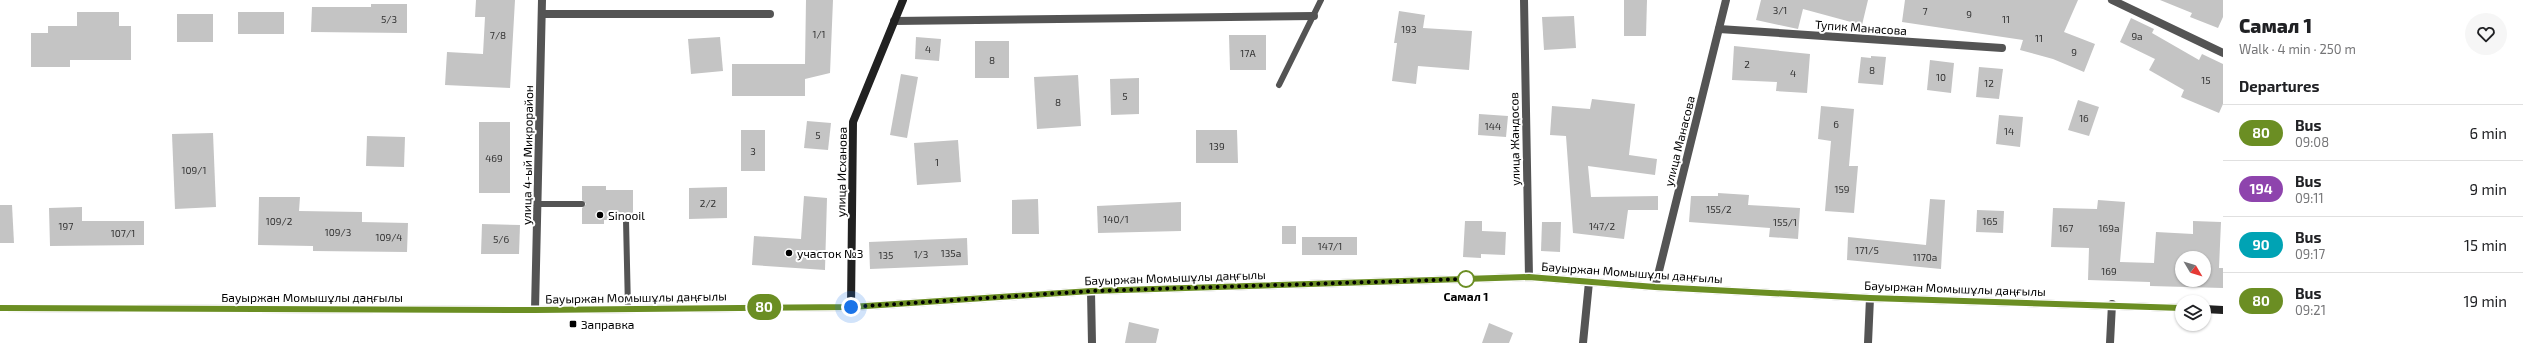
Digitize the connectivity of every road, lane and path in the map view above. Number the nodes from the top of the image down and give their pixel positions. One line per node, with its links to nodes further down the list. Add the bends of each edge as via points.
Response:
1 (542, 0): 7 (street, улица 4-ый Микрорайон)
2 (903, 0): 10 (main road, улица Исханова)
3 (1321, 0): 9 (lane)
4 (1524, 0): 18 (street, улица Жандосов)
5 (1726, 0): 11 (street, улица Манасова)
6 (2112, 0): 13 (street)
7 (542, 14): 8 (street); 15 (street, улица 4-ый Микрорайон)
8 (770, 14)
9 (1314, 16): 10 (street); 14 (lane)
10 (894, 21): 24 (main road, улица Исханова, via 853,122)
11 (1719, 29): 12 (street, Тупик Манасова); 20 (street, улица Манасова)
12 (2002, 48)
13 (2223, 53)
14 (1279, 85)
15 (538, 204): 16 (lane); 29 (street, улица 4-ый Микрорайон)
16 (582, 204)
17 (626, 220): 27 (lane)
18 (1529, 277): 19 (main road, Бауыржан Момышұлы даңғылы); 21 (main road, Бауыржан Момышұлы даңғылы)
19 (1589, 282): 20 (main road, Бауыржан Момышұлы даңғылы); 32 (street)
20 (1655, 287): 22 (main road, Бауыржан Момышұлы даңғылы)
21 (1091, 291): 24 (main road, Бауыржан Момышұлы даңғылы); 31 (street)
22 (1870, 298): 23 (main road, Бауыржан Момышұлы даңғылы); 33 (street)
23 (2112, 304): 26 (main road, Бауыржан Момышұлы даңғылы); 34 (street)
24 (851, 307): 27 (main road, Бауыржан Момышұлы даңғылы)
25 (0, 308): 29 (main road, Бауыржан Момышұлы даңғылы)
26 (2175, 308)
27 (628, 309): 29 (main road, Бауыржан Момышұлы даңғылы)
28 (2211, 309): 30 (main road)
29 (535, 310)
30 (2223, 310)
31 (1092, 343)
32 (1584, 343)
33 (1868, 343)
34 (2110, 343)

